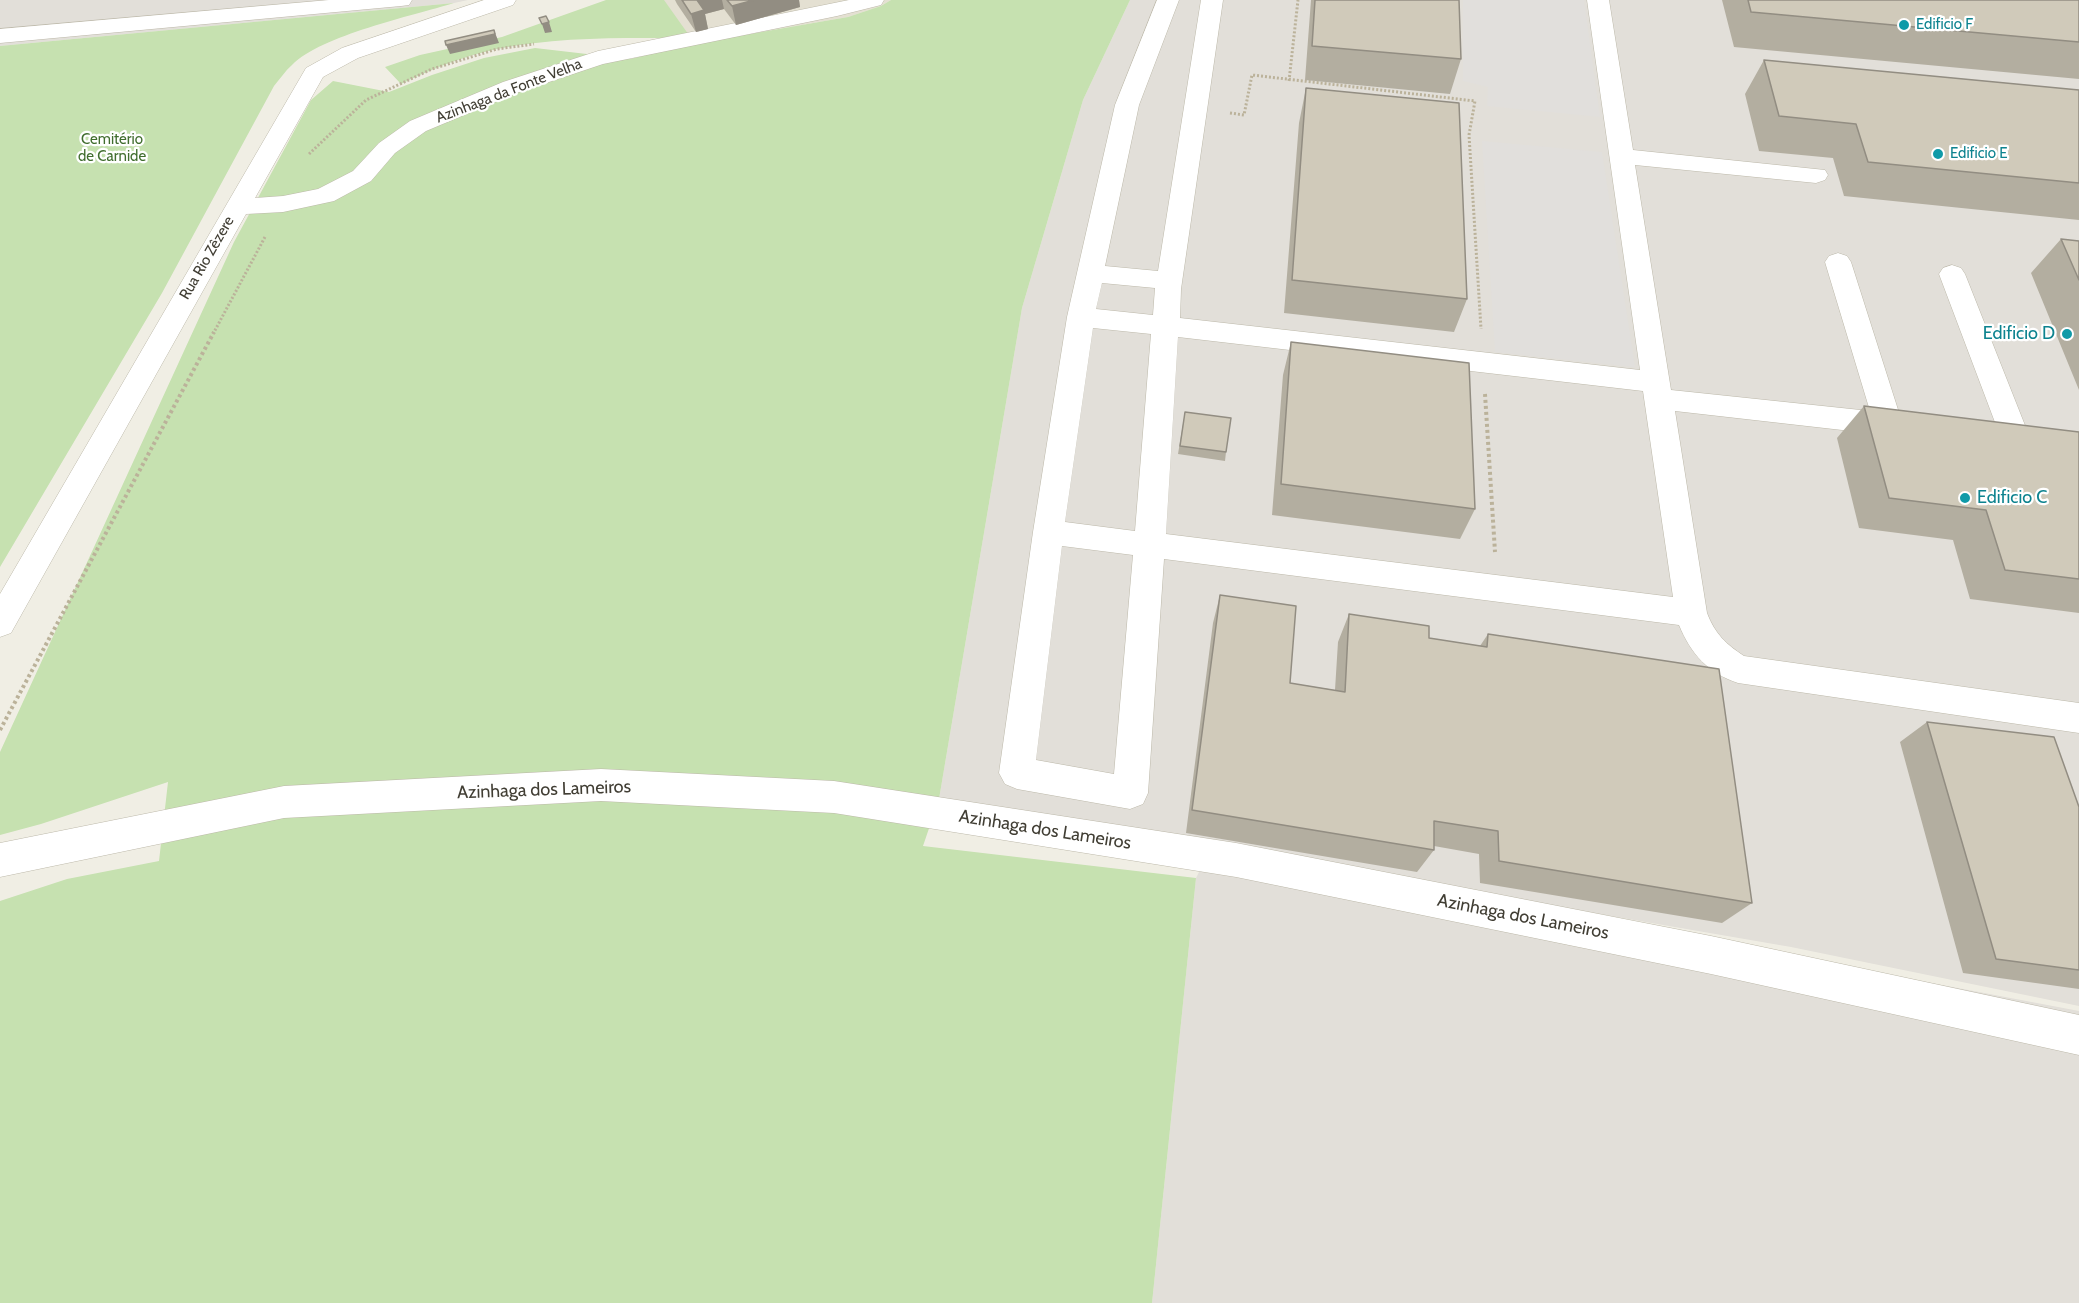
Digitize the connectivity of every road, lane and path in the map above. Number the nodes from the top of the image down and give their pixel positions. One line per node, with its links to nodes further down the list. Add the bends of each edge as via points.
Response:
1 (401, 0): 9 (street)
2 (505, 0): 13 (street, Rua Rio Zêzere, via 350,53 314,73)
3 (873, 0): 8 (street, Azinhaga da Fonte Velha)
4 (1168, 0): 15 (street, via 1127,105)
5 (1212, 0): 17 (street)
6 (1298, 0): 20 (path, via 1289,81 1474,101 1469,135)
7 (1598, 0): 10 (street)
8 (823, 6): 12 (street, Azinhaga da Fonte Velha, via 598,58 511,87 418,126 387,148 362,176 325,195)
9 (0, 36)
10 (1622, 156): 11 (street); 21 (street)
11 (1816, 175)
12 (283, 204): 13 (street, Azinhaga da Fonte Velha); 31 (path)
13 (236, 207): 29 (street, Rua Rio Zêzere)
14 (1838, 262): 22 (street)
15 (1090, 273): 17 (street); 18 (street)
16 (1952, 274): 24 (street, via 2015,438)
17 (1168, 281): 19 (street)
18 (1081, 317): 19 (street); 25 (street)
19 (1165, 326): 20 (street); 26 (street)
20 (1483, 362): 21 (street); 27 (path)
21 (1658, 391): 22 (street); 28 (street)
22 (1888, 424): 23 (street)
23 (1923, 428)
24 (1957, 432)
25 (1048, 532): 26 (street); 26 (street, via 1017,773 1130,793)
26 (1150, 545): 27 (street)
27 (1496, 589): 28 (street)
28 (1691, 612): 30 (street, via 1710,653 1738,669)
29 (0, 623)
30 (2079, 718)
31 (0, 730)
32 (0, 860): 33 (street, Azinhaga dos Lameiros, via 284,802 601,785 834,797 1236,860 1711,955)
33 (2079, 1035)

